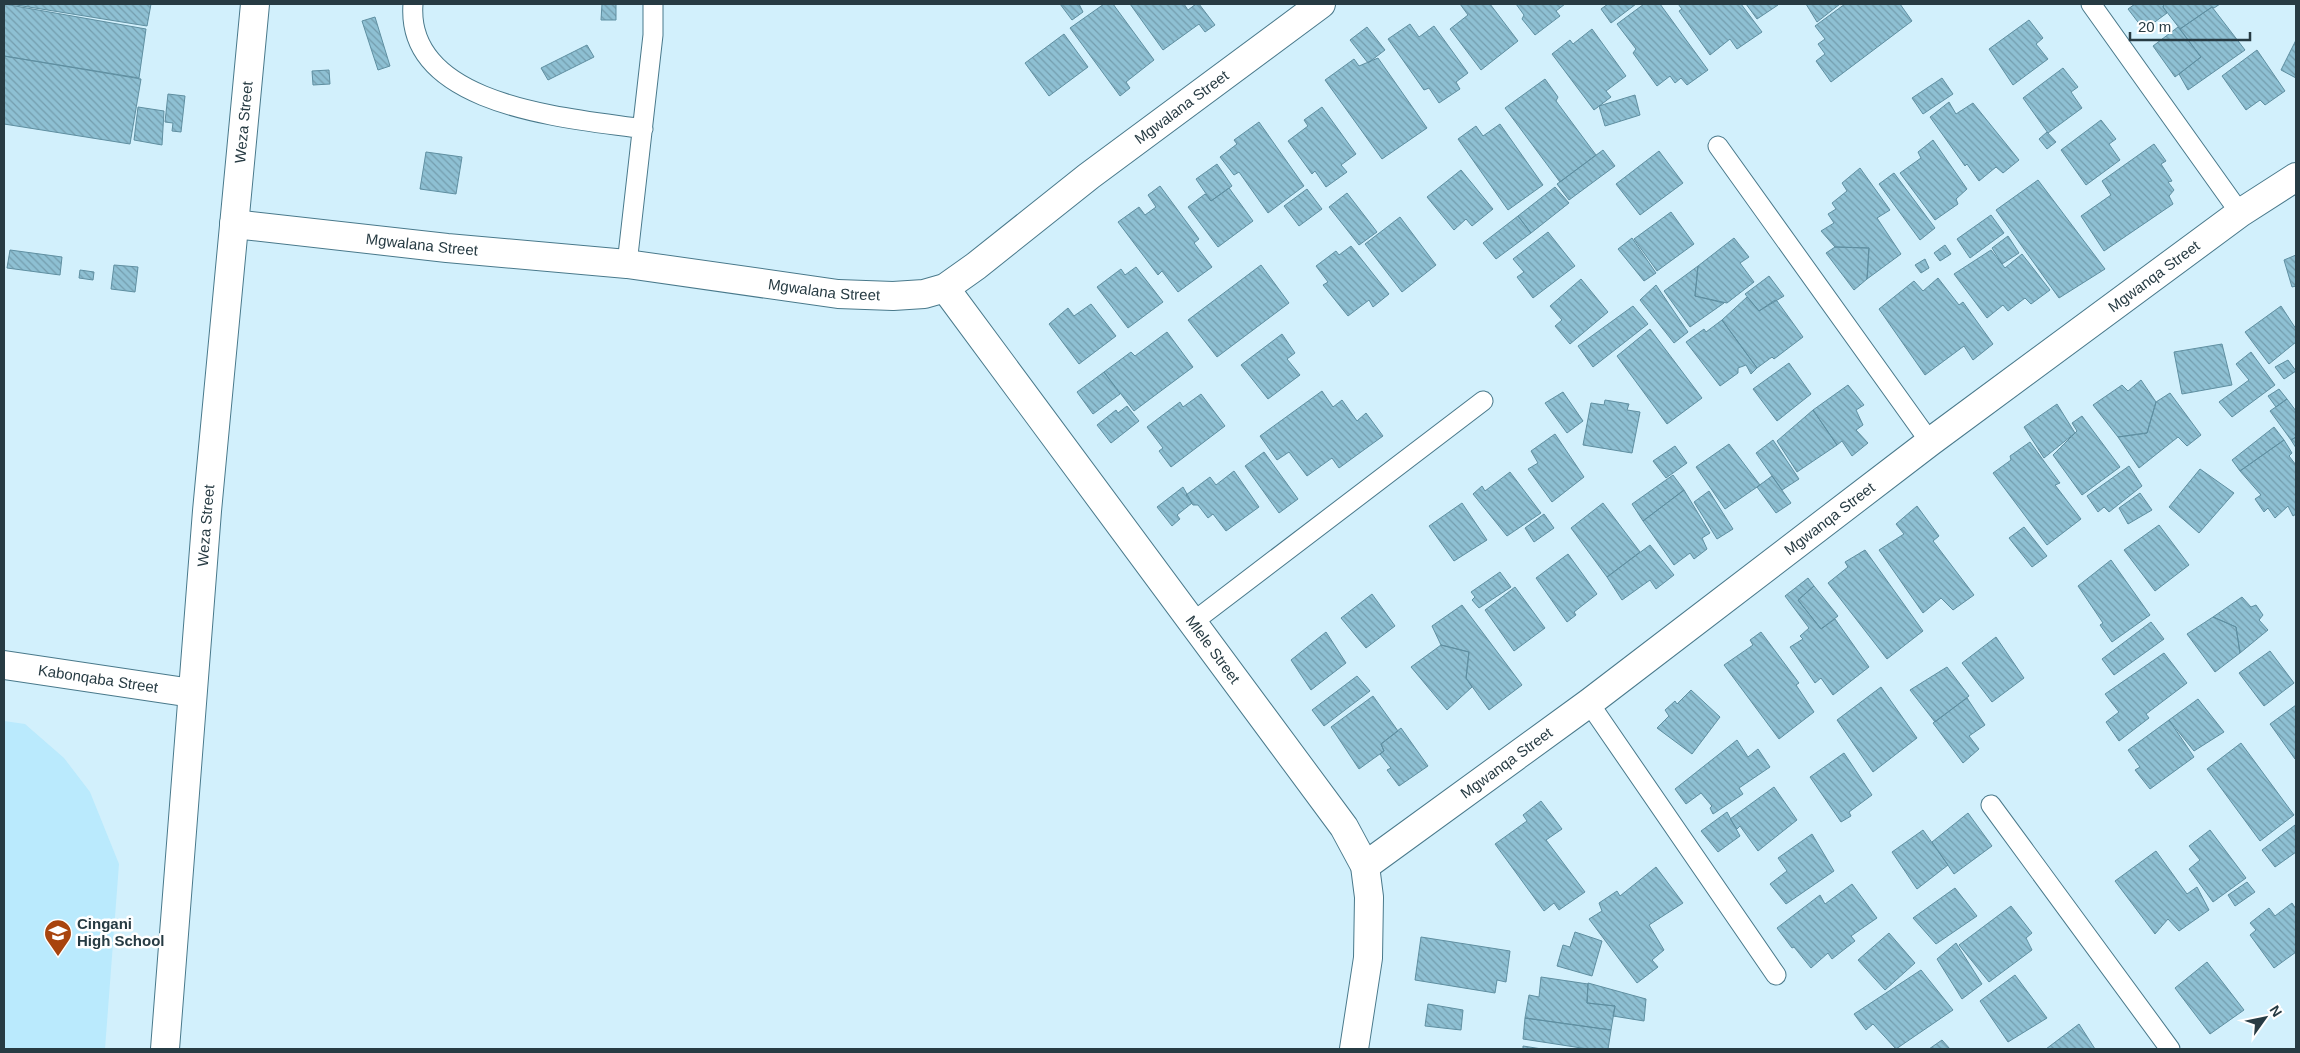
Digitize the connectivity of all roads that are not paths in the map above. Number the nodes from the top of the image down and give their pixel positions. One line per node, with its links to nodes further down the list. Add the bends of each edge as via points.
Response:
1 (255, 4): 10 (street, Weza Street)
2 (413, 4): 6 (lane, via 418,41 436,66 460,85 495,102 530,112)
3 (652, 4): 6 (lane, via 654,35)
4 (1322, 4): 12 (street, Mgwalana Street, via 1089,176)
5 (2091, 4): 9 (lane)
6 (643, 129): 11 (lane)
7 (1718, 146): 14 (lane)
8 (2296, 177): 9 (street, Mgwanqa Street)
9 (2240, 213): 14 (street, Mgwanqa Street)
10 (234, 224): 11 (street, Mgwalana Street); 17 (street, Weza Street)
11 (627, 264): 12 (street, Mgwalana Street, via 838,294 893,296 924,294)
12 (945, 288): 15 (street, Mlele Street)
13 (1483, 401): 15 (lane)
14 (1930, 442): 18 (street, Mgwanqa Street)
15 (1193, 622): 20 (street, Mlele Street, via 1344,827)
16 (4, 665): 17 (street, Kabonqaba Street)
17 (192, 693): 22 (street, Weza Street)
18 (1589, 704): 20 (street, Mgwanqa Street); 21 (lane)
19 (1991, 805): 24 (lane)
20 (1365, 866): 23 (street, Mlele Street, via 1369,897 1368,958)
21 (1776, 975)
22 (165, 1049)
23 (1354, 1049)
24 (2170, 1049)

